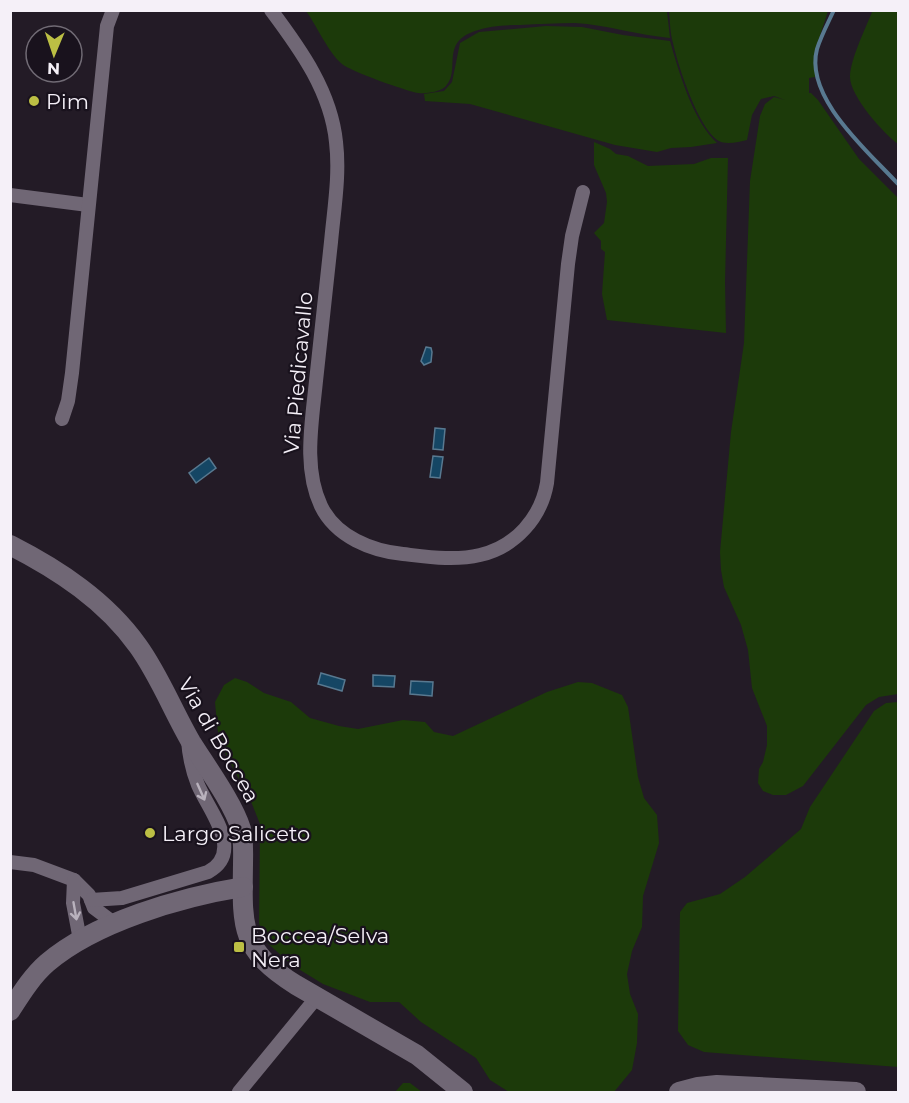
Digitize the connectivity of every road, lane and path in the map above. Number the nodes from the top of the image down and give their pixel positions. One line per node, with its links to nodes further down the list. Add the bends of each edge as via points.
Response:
1 (113, 10): 5 (street, via 107,26)
2 (271, 10): 3 (street, Via Piedicavallo, via 293,39 332,115 336,195 312,415 311,468 322,509 356,541 398,554 468,558 506,544 534,518 547,483 568,264)
3 (583, 192)
4 (10, 195): 5 (street)
5 (88, 205): 6 (street, via 72,373)
6 (62, 419)
7 (10, 545): 8 (main road, Via di Boccea, via 81,588 122,625 140,648)
8 (187, 736): 11 (main road, Via di Boccea, via 241,829); 12 (street, one-way to 12, via 198,784 222,832 224,847 219,863 208,872 122,898)
9 (10, 862): 10 (street, via 34,865)
10 (74, 880): 12 (street); 14 (street, one-way to 14, via 73,903)
11 (243, 887): 13 (main road); 15 (main road, Via di Boccea, via 245,927 257,952 279,974)
12 (91, 900): 13 (street, via 94,908)
13 (114, 923): 14 (main road)
14 (80, 940): 16 (main road, via 45,964)
15 (317, 997): 17 (street); 18 (main road, Via di Boccea, via 417,1055)
16 (10, 1011)
17 (239, 1092)
18 (463, 1092)
19 (679, 1092): 20 (main road, via 717,1085)
20 (856, 1092)

